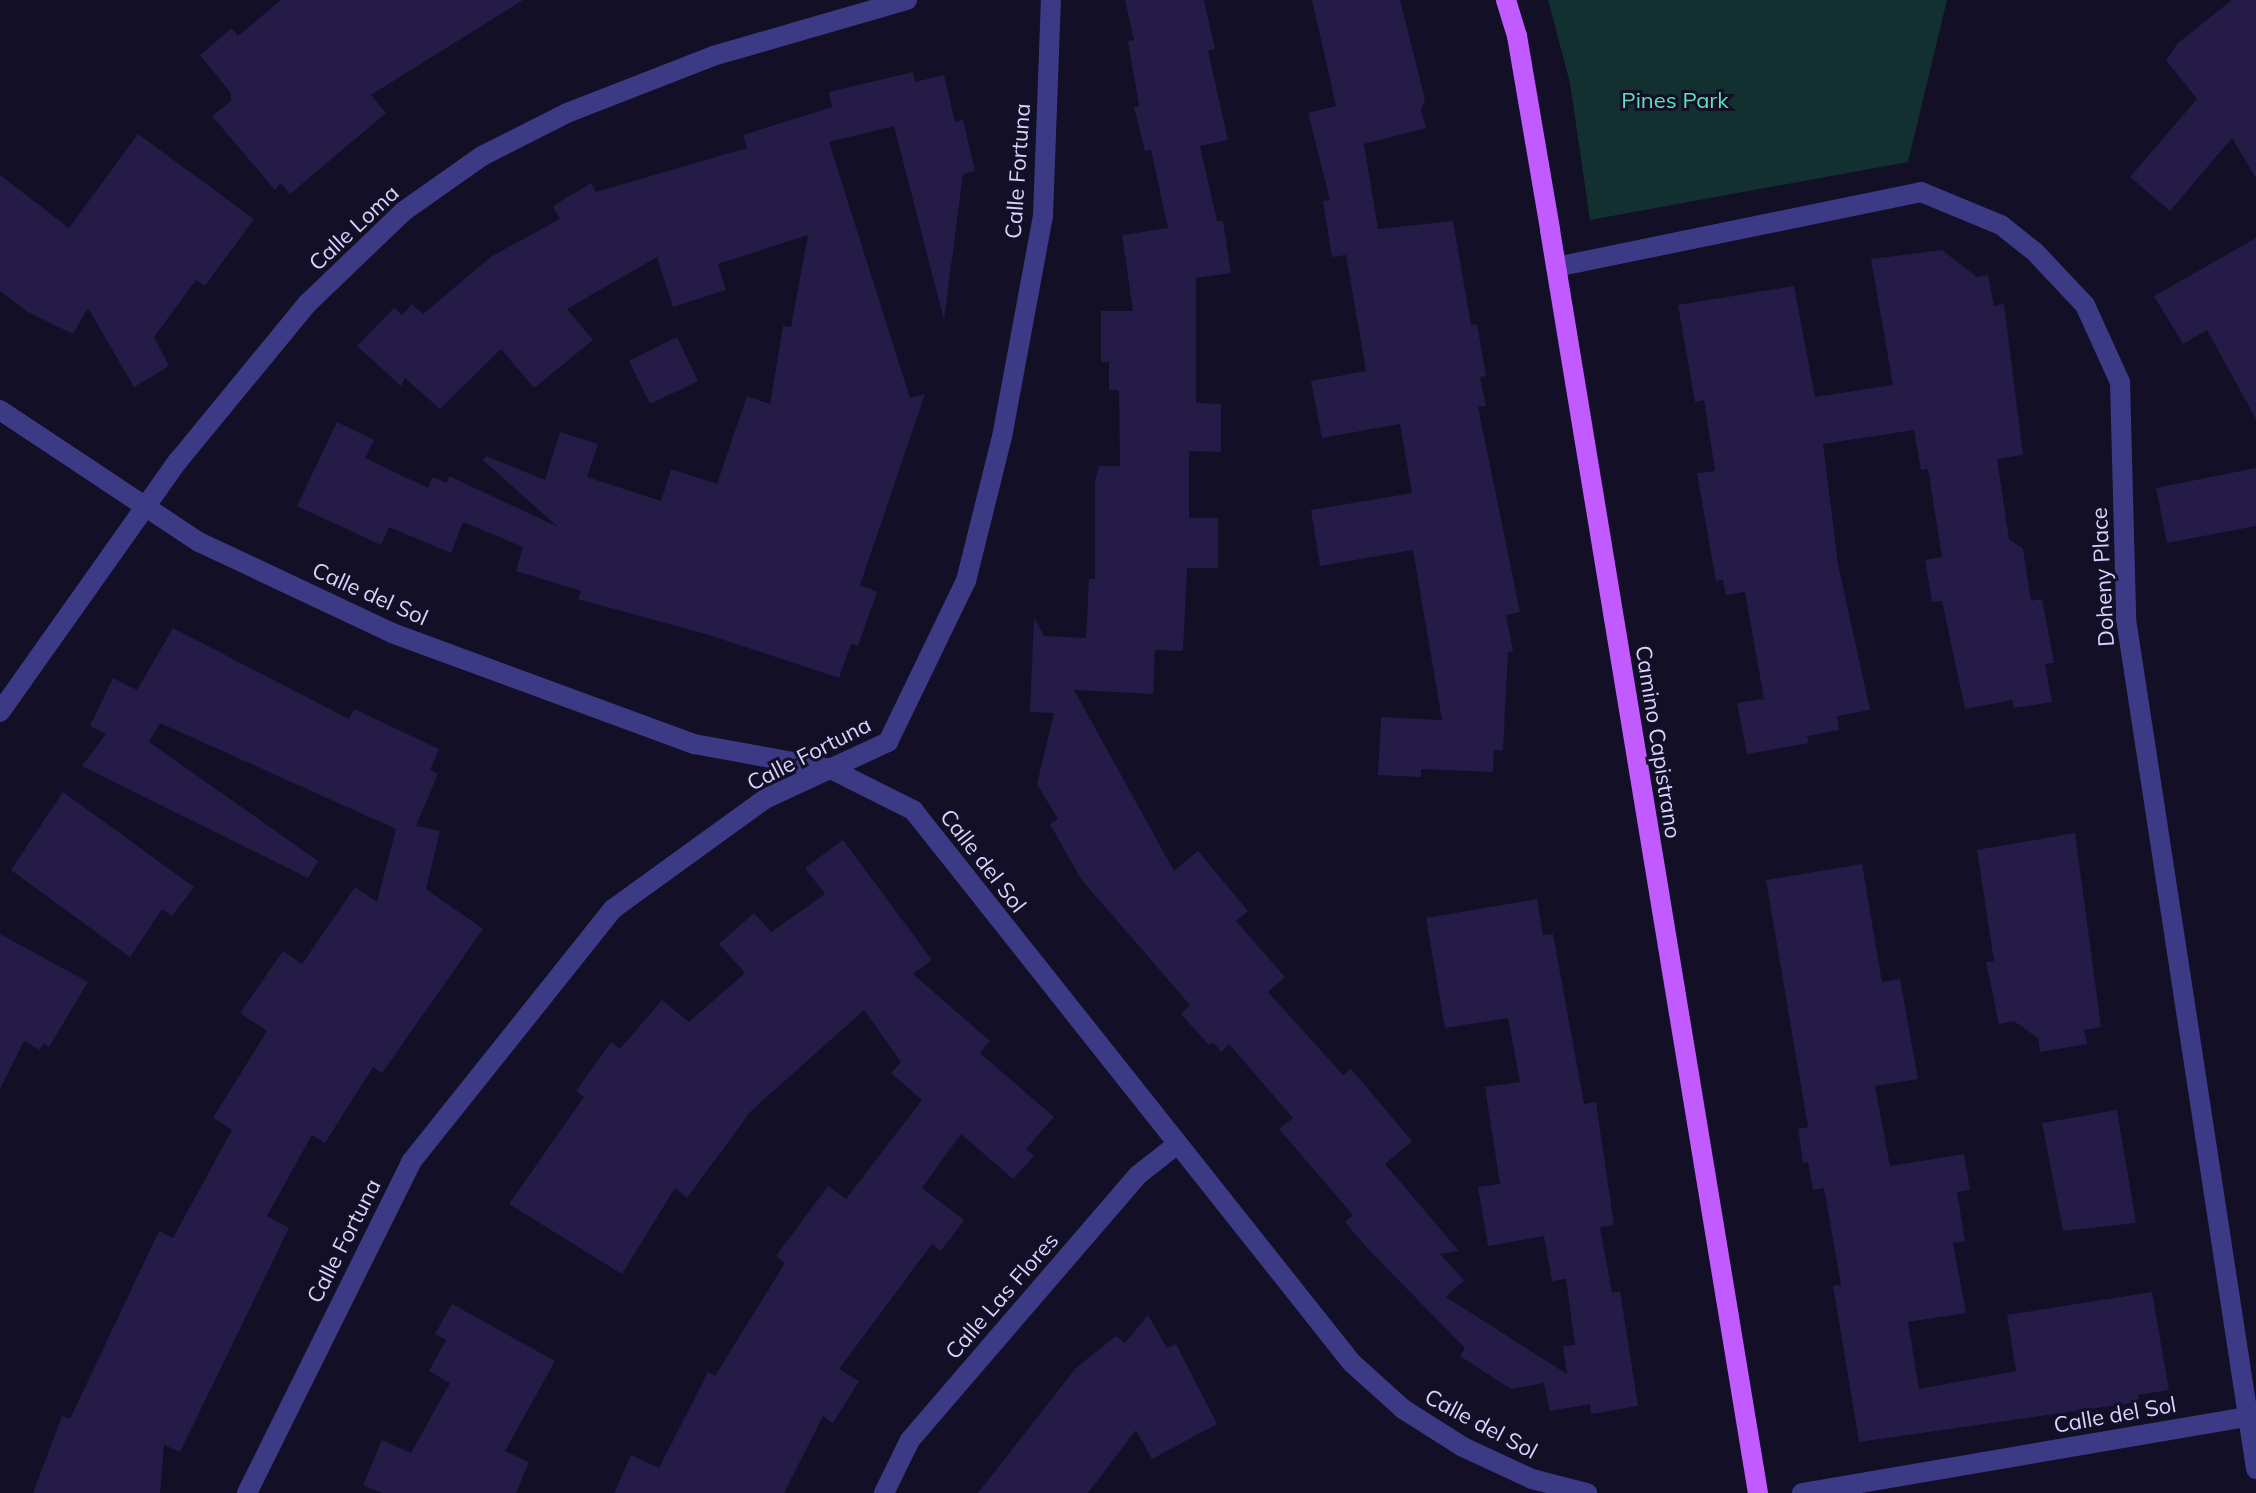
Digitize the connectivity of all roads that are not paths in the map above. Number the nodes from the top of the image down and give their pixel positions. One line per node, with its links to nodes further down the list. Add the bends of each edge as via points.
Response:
1 (907, 0): 6 (street, Calle Loma, via 713,56 567,113 482,156 404,211 308,303)
2 (1051, 0): 8 (street, Calle Fortuna, via 1043,216 1002,437 966,581 888,742)
3 (1506, 0): 4 (main road, Camino Capistrano, via 1517,36)
4 (1556, 267): 10 (street, Doheny Place, via 1921,192 2001,225 2085,305 2120,382 2126,619); 16 (main road, Camino Capistrano)
5 (0, 410): 6 (street, Calle del Sol)
6 (144, 508): 7 (street, Calle Loma); 8 (street, Calle del Sol, via 199,542 392,633 694,744)
7 (0, 712)
8 (831, 769): 9 (street, Calle del Sol, via 913,810); 13 (street, Calle Fortuna, via 765,799 613,909 411,1162)
9 (1175, 1146): 12 (street, Calle del Sol, via 1352,1363 1403,1409); 14 (street, Calle Las Flores, via 1138,1175 910,1440)
10 (2247, 1417): 11 (street, Doheny Place); 17 (street, Calle del Sol)
11 (2256, 1469)
12 (1530, 1486): 15 (street, Calle del Sol)
13 (247, 1493)
14 (884, 1493)
15 (1587, 1493)
16 (1758, 1493)
17 (1802, 1493)

